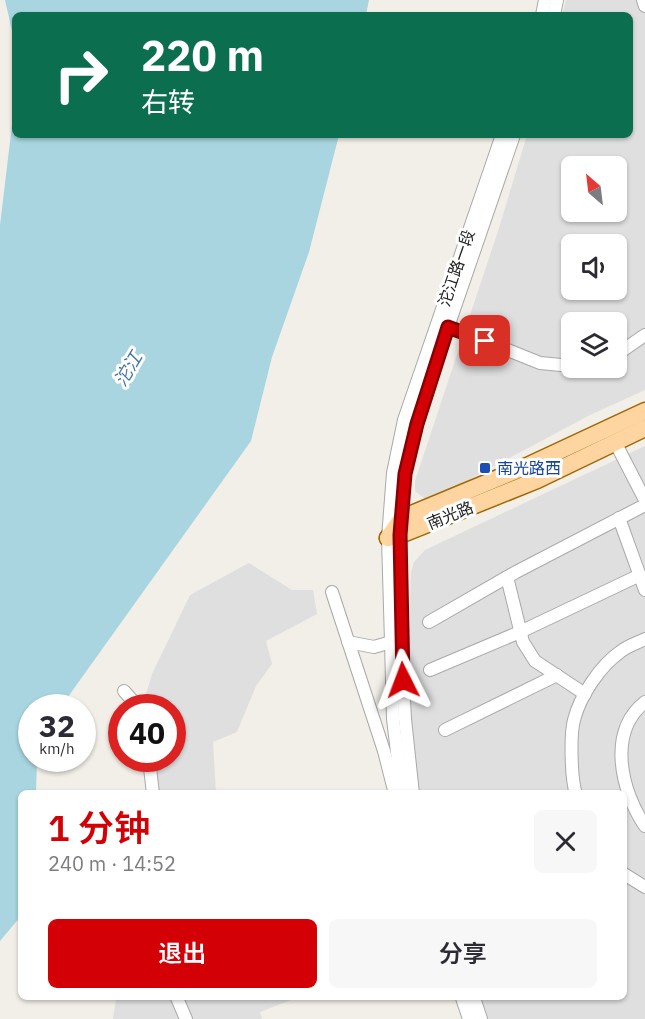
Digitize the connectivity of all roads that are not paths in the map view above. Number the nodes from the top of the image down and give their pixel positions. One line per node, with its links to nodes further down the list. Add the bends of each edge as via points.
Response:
1 (643, 0): 2 (street)
2 (645, 6)
3 (501, 138): 5 (street, 沱江路一段)
4 (513, 138): 5 (street, 沱江路一段)
5 (443, 324): 8 (street, via 540,363); 14 (street, 沱江路一段, via 405,474); 16 (street, 沱江路一段, via 404,420 393,473)
6 (645, 335): 7 (street)
7 (627, 347)
8 (561, 365)
9 (645, 411): 14 (main road, 南光路)
10 (645, 428): 11 (main road, 南光路)
11 (615, 442): 12 (street); 16 (main road, 南光路, via 537,480)
12 (645, 500)
13 (645, 505): 15 (street)
14 (402, 518): 16 (main road, 南光路)
15 (619, 518): 17 (street); 18 (street)
16 (394, 537): 25 (street, 沱江路一段); 37 (street, 沱江路一段)
17 (640, 575): 19 (street); 22 (street)
18 (507, 577): 21 (street); 22 (street)
19 (645, 590)
20 (332, 592): 24 (street)
21 (429, 622)
22 (520, 632): 26 (street); 27 (street, via 535,661)
23 (645, 639): 30 (street, via 621,651 604,666)
24 (348, 642): 25 (street, via 374,647); 36 (street)
25 (390, 642): 35 (street, 沱江路一段)
26 (430, 670)
27 (557, 675): 30 (street); 32 (street)
28 (124, 691): 29 (street)
29 (127, 694)
30 (585, 694): 38 (street, via 574,721)
31 (645, 702): 39 (street, via 635,710 621,742 623,779)
32 (445, 730)
33 (150, 772): 34 (street)
34 (153, 790)
35 (400, 790)
36 (400, 790)
37 (413, 790)
38 (575, 790)
39 (645, 826)
40 (627, 876): 41 (street)
41 (645, 887)
42 (178, 1000): 45 (street)
43 (463, 1000): 46 (street)
44 (475, 1000): 47 (street)
45 (186, 1019)
46 (470, 1019)
47 (481, 1019)

